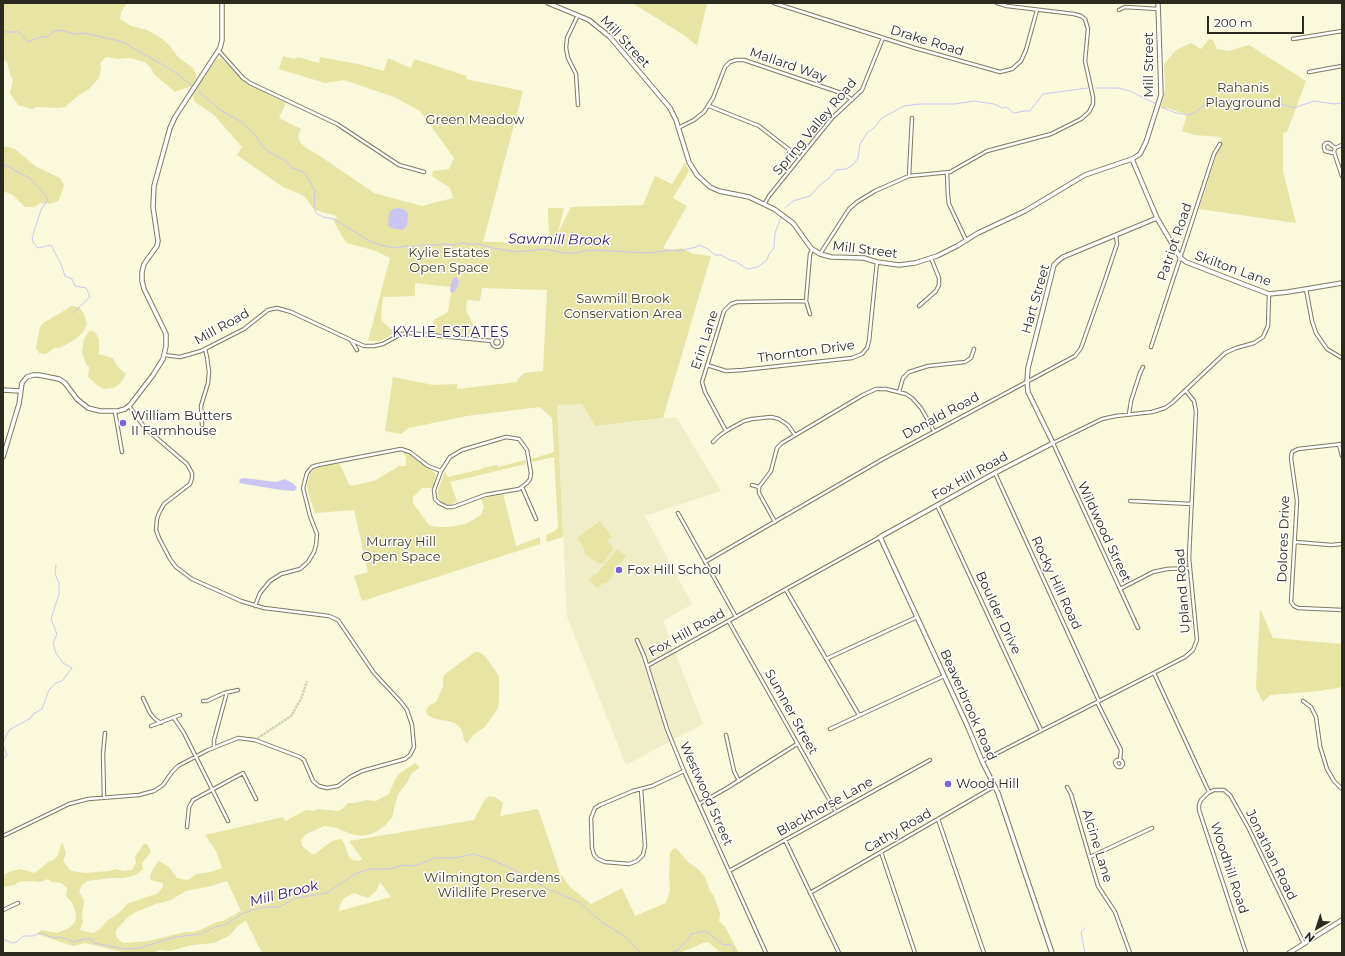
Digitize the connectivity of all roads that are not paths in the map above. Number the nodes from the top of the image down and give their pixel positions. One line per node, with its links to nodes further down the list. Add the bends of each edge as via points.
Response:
1 (222, 3): 14 (street, via 222,40)
2 (548, 3): 10 (street, Mill Street)
3 (774, 3): 6 (street, Drake Road)
4 (997, 3): 8 (street)
5 (1158, 3): 7 (street, Mill Street)
6 (784, 4): 12 (street, Drake Road)
7 (1158, 8): 9 (street, via 1125,7); 27 (street, Mill Street, via 1162,95 1144,147 1140,154)
8 (1037, 10): 12 (street, Drake Road, via 1022,59 1014,68 1005,72 993,71); 29 (street, via 1075,14 1086,20 1088,29 1085,59 1093,97 1090,110 1080,119 1051,134 987,151)
9 (1119, 10)
10 (578, 15): 18 (street, via 567,38 566,48 576,74); 21 (street, Mill Street, via 593,22 610,37 667,104)
11 (1342, 31): 13 (street)
12 (883, 38): 17 (street, Spring Valley Road, via 865,85)
13 (1293, 39)
14 (219, 51): 28 (street, via 246,81 333,122 399,165); 53 (street, via 175,116 154,186 153,207 158,241 144,264 142,281 166,334)
15 (1342, 66): 16 (street)
16 (1309, 72)
17 (852, 100): 19 (street, Mallard Way, via 844,94 739,59 726,65); 26 (street, Spring Valley Road, via 832,118)
18 (578, 105)
19 (708, 106): 21 (street, Mallard Way, via 694,120); 26 (street, via 760,126)
20 (912, 118): 30 (street)
21 (678, 128): 32 (street, Mill Street, via 689,162 704,183 717,190 745,195)
22 (1220, 144): 38 (street, Patriot Road, via 1214,154)
23 (1342, 145): 24 (street)
24 (1335, 148): 25 (street); 25 (street, via 1328,142 1324,146 1325,151)
25 (1334, 153): 31 (street)
26 (800, 158): 32 (street, Spring Valley Road)
27 (1132, 159): 33 (street, Skilton Lane); 35 (street, Mill Street, via 1085,175 1024,211)
28 (424, 172)
29 (948, 173): 30 (street); 35 (street, via 949,204)
30 (909, 176): 37 (street, via 875,191 852,205)
31 (1342, 176)
32 (765, 203): 36 (street, Mill Street, via 794,223)
33 (1157, 218): 34 (street, Hart Street); 38 (street, Skilton Lane)
34 (1116, 235): 57 (street, Donald Road, via 1117,245 1080,351); 57 (street, Hart Street, via 1055,264 1028,368)
35 (966, 240): 39 (street, Mill Street)
36 (812, 250): 37 (street, Mill Street); 44 (street)
37 (820, 254): 40 (street, Mill Street, via 864,258)
38 (1180, 257): 43 (street, Skilton Lane, via 1190,264); 49 (street, Patriot Road)
39 (931, 258): 40 (street, Mill Street, via 899,265); 45 (street, via 940,285)
40 (877, 262): 55 (street, Thornton Drive, via 869,341 862,354 852,358 743,370 726,370)
41 (1342, 283): 42 (street, Skilton Lane)
42 (1306, 289): 43 (street, Skilton Lane); 54 (street, via 1316,333 1327,349)
43 (1269, 294): 60 (street, Fox Hill Road, via 1269,319 1264,336 1256,342 1226,353)
44 (806, 301): 46 (street); 55 (street, Erin Lane, via 731,304 722,314)
45 (919, 306)
46 (810, 314)
47 (351, 340): 48 (street, Mill Road, via 361,345 374,346 409,333); 51 (street, Mill Road, via 291,312 275,308 266,311 244,330); 52 (street)
48 (492, 341): 48 (street, Mill Road, via 496,347 502,342 497,337)
49 (1151, 347)
50 (974, 348): 61 (street, via 971,358 965,362 928,366 909,372 902,380)
51 (205, 350): 53 (street, Mill Road, via 177,357); 65 (street, via 209,372 201,406)
52 (357, 350)
53 (164, 355): 62 (street, via 153,375)
54 (1342, 358)
55 (707, 365): 66 (street, Erin Lane, via 703,386)
56 (1143, 367): 64 (street, via 1132,396)
57 (1027, 381): 67 (street, Donald Road); 70 (street, Hart Street, via 1029,393)
58 (3, 390): 59 (street)
59 (20, 391): 63 (street, via 23,382 29,376 52,376 62,380 88,408); 74 (street, via 18,408)
60 (1186, 391): 64 (street, Fox Hill Road, via 1161,409); 81 (street, Upland Road, via 1196,408)
61 (899, 392): 67 (street, via 919,404); 68 (street, via 874,390)
62 (129, 406): 63 (street); 93 (street, via 145,428 184,462 192,473 190,484 164,504 157,519 157,534 170,559 187,577)
63 (115, 412): 72 (street)
64 (1129, 415): 70 (street, Fox Hill Road, via 1102,419)
65 (202, 425)
66 (726, 431): 68 (street, via 746,420 771,417 790,426); 69 (street)
67 (934, 431): 85 (street, Donald Road)
68 (795, 435): 79 (street, via 778,446 771,471)
69 (713, 442)
70 (1053, 443): 76 (street, Fox Hill Road); 91 (street, Wildwood Street)
71 (1341, 445): 73 (street); 87 (street, Dolores Drive, via 1301,448 1292,453 1297,496)
72 (122, 452)
73 (1342, 456)
74 (3, 457)
75 (441, 471): 78 (street, via 434,496 439,503 447,507); 78 (street, via 452,454 506,437 514,438 524,444 529,458 530,479); 93 (street, via 428,466 410,452 401,450 312,467 306,474 303,488 317,534 314,552 300,569 281,574 270,581 260,593)
76 (995, 473): 82 (street, Fox Hill Road); 108 (street, Rocky Hill Road)
77 (752, 485): 79 (street)
78 (522, 487): 84 (street)
79 (759, 487): 85 (street, via 759,493)
80 (1130, 501): 81 (street)
81 (1192, 504): 90 (street, Upland Road)
82 (937, 505): 86 (street, Fox Hill Road); 116 (street, Boulder Drive)
83 (678, 513): 89 (street)
84 (536, 519)
85 (775, 522): 89 (street, Donald Road)
86 (880, 536): 92 (street, Fox Hill Road); 96 (street, Beaverbrook Road)
87 (1295, 542): 88 (street); 94 (street, Dolores Drive, via 1291,602 1293,605 1306,609)
88 (1342, 544)
89 (705, 562): 95 (street)
90 (1189, 568): 91 (street, via 1153,572); 102 (street, Upland Road, via 1195,646 1185,657)
91 (1120, 589): 98 (street, Wildwood Street)
92 (786, 590): 95 (street, Fox Hill Road); 100 (street)
93 (255, 606): 120 (street, via 337,619 375,675 408,712 412,725 413,750 400,761 359,772 338,786 327,788 313,781 303,758 255,740 238,738)
94 (1342, 610)
95 (736, 617): 97 (street, Fox Hill Road)
96 (918, 617): 100 (street); 103 (street, Beaverbrook Road)
97 (729, 622): 101 (street, Fox Hill Road); 119 (street, Sumner Street)
98 (1138, 628)
99 (637, 640): 101 (street, Westwood Street)
100 (826, 659): 111 (street)
101 (647, 666): 125 (street, Westwood Street)
102 (1154, 673): 108 (street, Upland Road); 132 (street)
103 (945, 676): 111 (street); 124 (street, Beaverbrook Road)
104 (238, 690): 105 (street)
105 (227, 692): 107 (street, via 207,701); 120 (street)
106 (143, 698): 113 (street, via 150,713)
107 (203, 700)
108 (1098, 701): 116 (street, Upland Road); 123 (street, Rocky Hill Road, via 1121,752)
109 (1303, 701): 129 (street, via 1311,707 1316,717 1326,769)
110 (180, 715): 112 (street)
111 (859, 715): 115 (street)
112 (174, 718): 113 (street); 121 (street)
113 (161, 723): 114 (street)
114 (151, 726)
115 (830, 729)
116 (1041, 730): 124 (street, Upland Road)
117 (105, 733): 133 (street)
118 (726, 735): 126 (street, via 734,771)
119 (797, 744): 126 (street); 136 (street, Sumner Street)
120 (214, 747): 121 (street)
121 (195, 757): 131 (street); 133 (street, via 175,769 154,791)
122 (930, 760): 136 (street, Blackhorse Lane)
123 (1120, 760)
124 (982, 761): 127 (street, Beaverbrook Road)
125 (684, 771): 130 (street); 135 (street, Westwood Street)
126 (739, 781): 135 (street)
127 (995, 786): 137 (street, Cathy Road); 155 (street, Beaverbrook Road)
128 (1067, 787): 144 (street, Alcine Lane)
129 (1342, 788)
130 (641, 789): 130 (street, via 600,805 592,812 592,850 600,860 629,864 643,856 645,846)
131 (211, 790): 134 (street, via 243,773); 138 (street); 139 (street, via 191,802)
132 (1209, 792): 150 (street, Jonathan Road, via 1221,790 1230,795); 157 (street, Woodhill Road, via 1200,802 1199,810)
133 (104, 798): 141 (street, via 85,799 69,804)
134 (256, 799)
135 (699, 804): 145 (street, Westwood Street)
136 (836, 812): 142 (street, Blackhorse Lane)
137 (938, 819): 143 (street, Cathy Road); 154 (street)
138 (228, 821)
139 (187, 827)
140 (1152, 828): 144 (street)
141 (3, 836)
142 (785, 840): 145 (street, Blackhorse Lane); 146 (street)
143 (881, 852): 146 (street, Cathy Road); 153 (street)
144 (1090, 857): 156 (street, Alcine Lane, via 1098,887 1115,912)
145 (729, 871): 151 (street, Westwood Street)
146 (810, 893): 152 (street)
147 (18, 903): 148 (street)
148 (3, 910)
149 (1342, 920): 150 (street)
150 (1304, 944): 158 (street)
151 (766, 953)
152 (839, 953)
153 (915, 953)
154 (984, 953)
155 (1052, 953)
156 (1130, 953)
157 (1246, 953)
158 (1289, 953)

